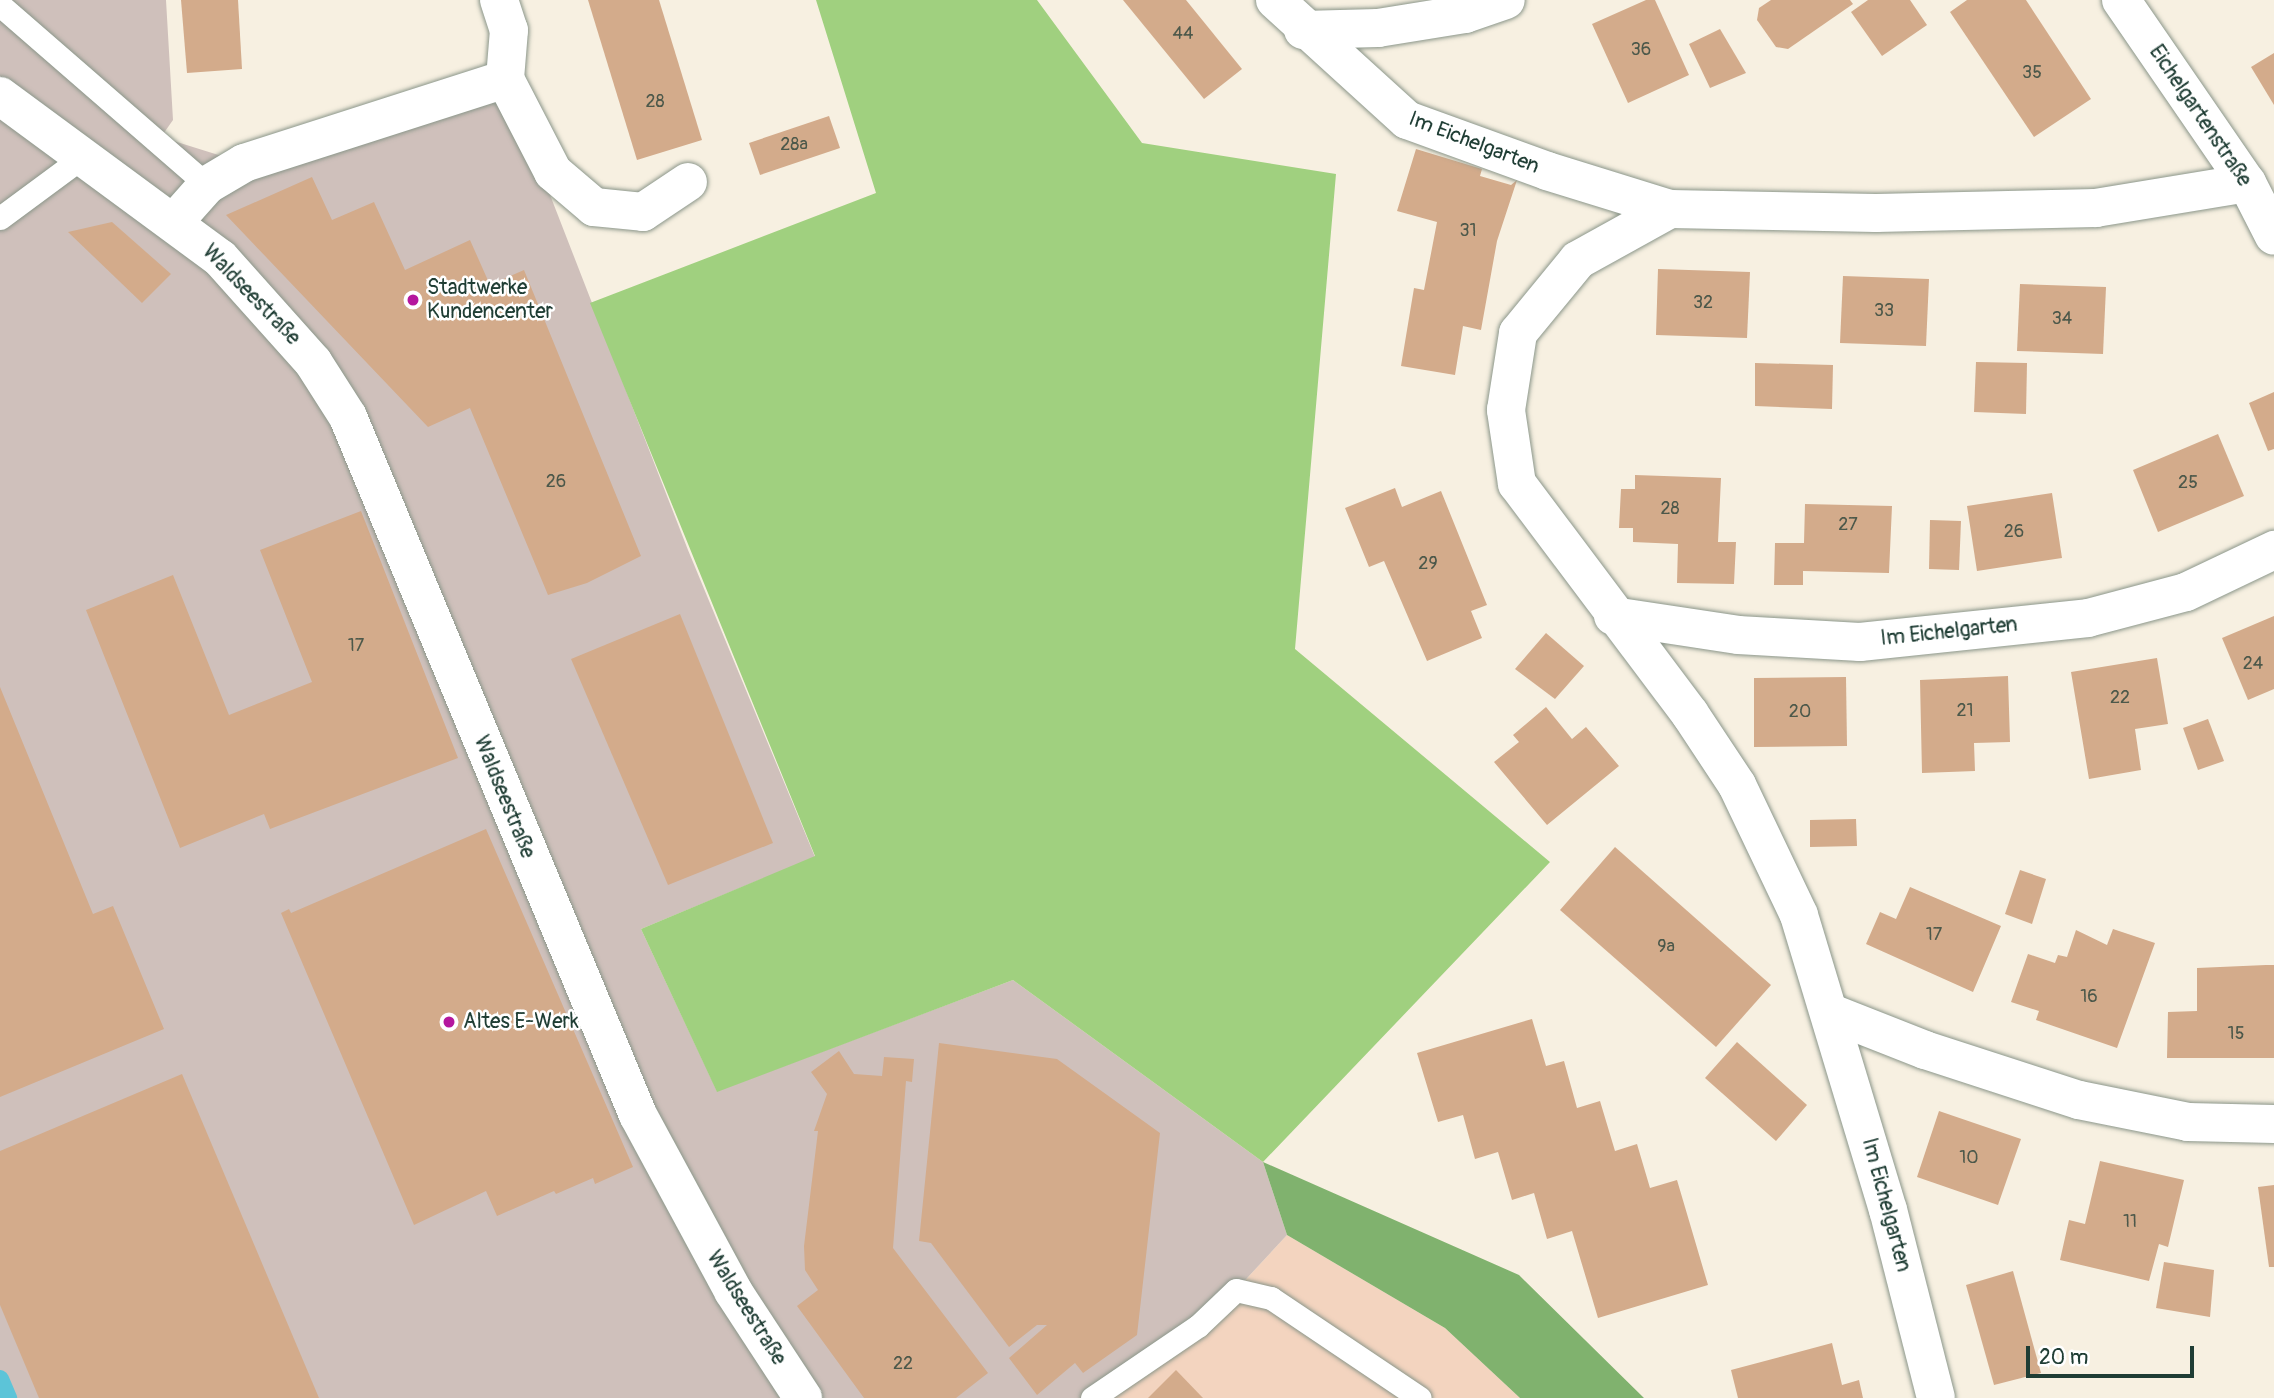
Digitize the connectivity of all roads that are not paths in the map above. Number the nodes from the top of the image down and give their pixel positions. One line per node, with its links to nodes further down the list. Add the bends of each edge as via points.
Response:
1 (499, 0): 7 (street, via 509,30)
2 (1275, 0): 6 (street, Im Eichelgarten)
3 (1506, 0): 6 (street, via 1465,13 1378,28)
4 (2120, 0): 11 (street, Eichelgartenstraße)
5 (0, 5): 12 (lane)
6 (1303, 30): 13 (street, Im Eichelgarten, via 1407,120 1547,171)
7 (505, 79): 10 (street, via 553,172 594,206 643,212); 12 (street, via 244,163)
8 (0, 96): 9 (street, Waldseestraße)
9 (85, 155): 14 (lane); 15 (street, Waldseestraße)
10 (688, 182)
11 (2246, 183): 13 (street, Im Eichelgarten, via 2096,208 1876,213); 16 (street, Eichelgartenstraße)
12 (207, 185): 15 (street)
13 (1670, 208): 18 (street, Im Eichelgarten, via 1578,260 1518,333 1506,410 1517,484)
14 (0, 218)
15 (175, 221): 21 (street, Waldseestraße, via 268,307 313,362 348,417 638,1115 733,1291)
16 (2274, 236)
17 (2274, 550): 18 (street, Im Eichelgarten, via 2186,592 2088,618 1860,642 1738,635)
18 (1613, 616): 19 (street, Im Eichelgarten, via 1690,714 1737,785 1799,915)
19 (1831, 1013): 20 (street, via 1925,1050 2079,1100 2188,1122); 24 (street, Im Eichelgarten)
20 (2274, 1124)
21 (803, 1398)
22 (1092, 1398): 23 (lane, via 1198,1326 1236,1290 1271,1298)
23 (1420, 1398)
24 (1936, 1398)

